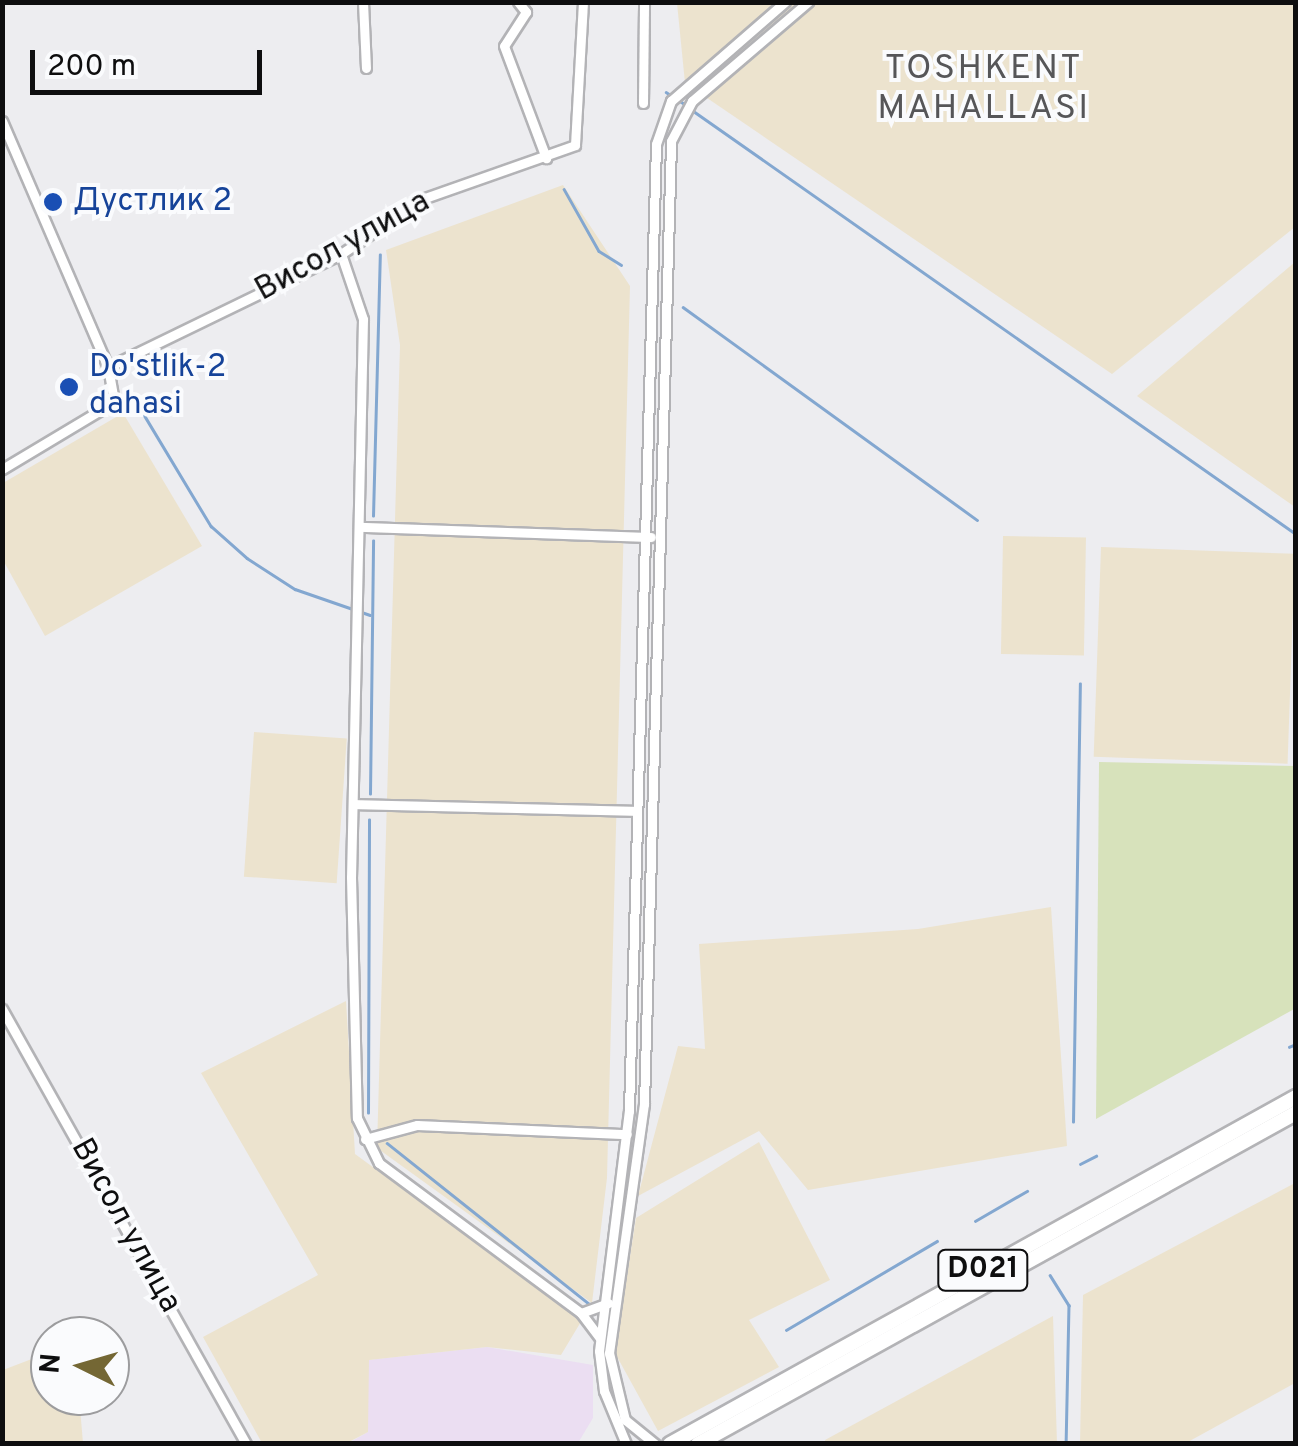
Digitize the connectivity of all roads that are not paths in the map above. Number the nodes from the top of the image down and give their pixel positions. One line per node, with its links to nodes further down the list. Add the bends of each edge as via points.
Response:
1 (363, 2): 7 (street)
2 (518, 2): 12 (street, via 526,12 504,46)
3 (583, 2): 12 (street, Висол улица, via 581,138)
4 (644, 2): 8 (street)
5 (785, 2): 10 (street, via 682,91)
6 (808, 2): 11 (street, via 692,101)
7 (366, 68)
8 (642, 103)
9 (2, 120): 14 (street)
10 (656, 139): 11 (street); 17 (street)
11 (671, 141): 18 (street)
12 (546, 158): 13 (street, Висол улица, via 422,199)
13 (341, 254): 14 (street, Висол улица); 16 (street, via 362,306)
14 (108, 366): 15 (street, via 107,409)
15 (2, 469)
16 (363, 527): 17 (street); 19 (street)
17 (645, 536): 18 (street); 20 (street)
18 (658, 537): 22 (street)
19 (354, 804): 20 (street); 27 (street, via 352,1092)
20 (637, 811): 21 (street)
21 (635, 927): 22 (street); 26 (street)
22 (648, 928): 34 (street, via 641,1141 609,1365 626,1420)
23 (2, 1009): 32 (street, Висол улица)
24 (1296, 1096): 30 (highway, D021)
25 (1296, 1113): 30 (highway, D021)
26 (627, 1134): 27 (street, via 417,1125); 28 (street)
27 (365, 1139): 29 (street, via 379,1163)
28 (608, 1304): 29 (street); 31 (street)
29 (581, 1312): 31 (street)
30 (884, 1333): 35 (highway, D021); 36 (highway, D021)
31 (600, 1339): 33 (street, via 604,1391)
32 (246, 1444)
33 (626, 1444)
34 (655, 1444)
35 (670, 1444)
36 (698, 1444)

